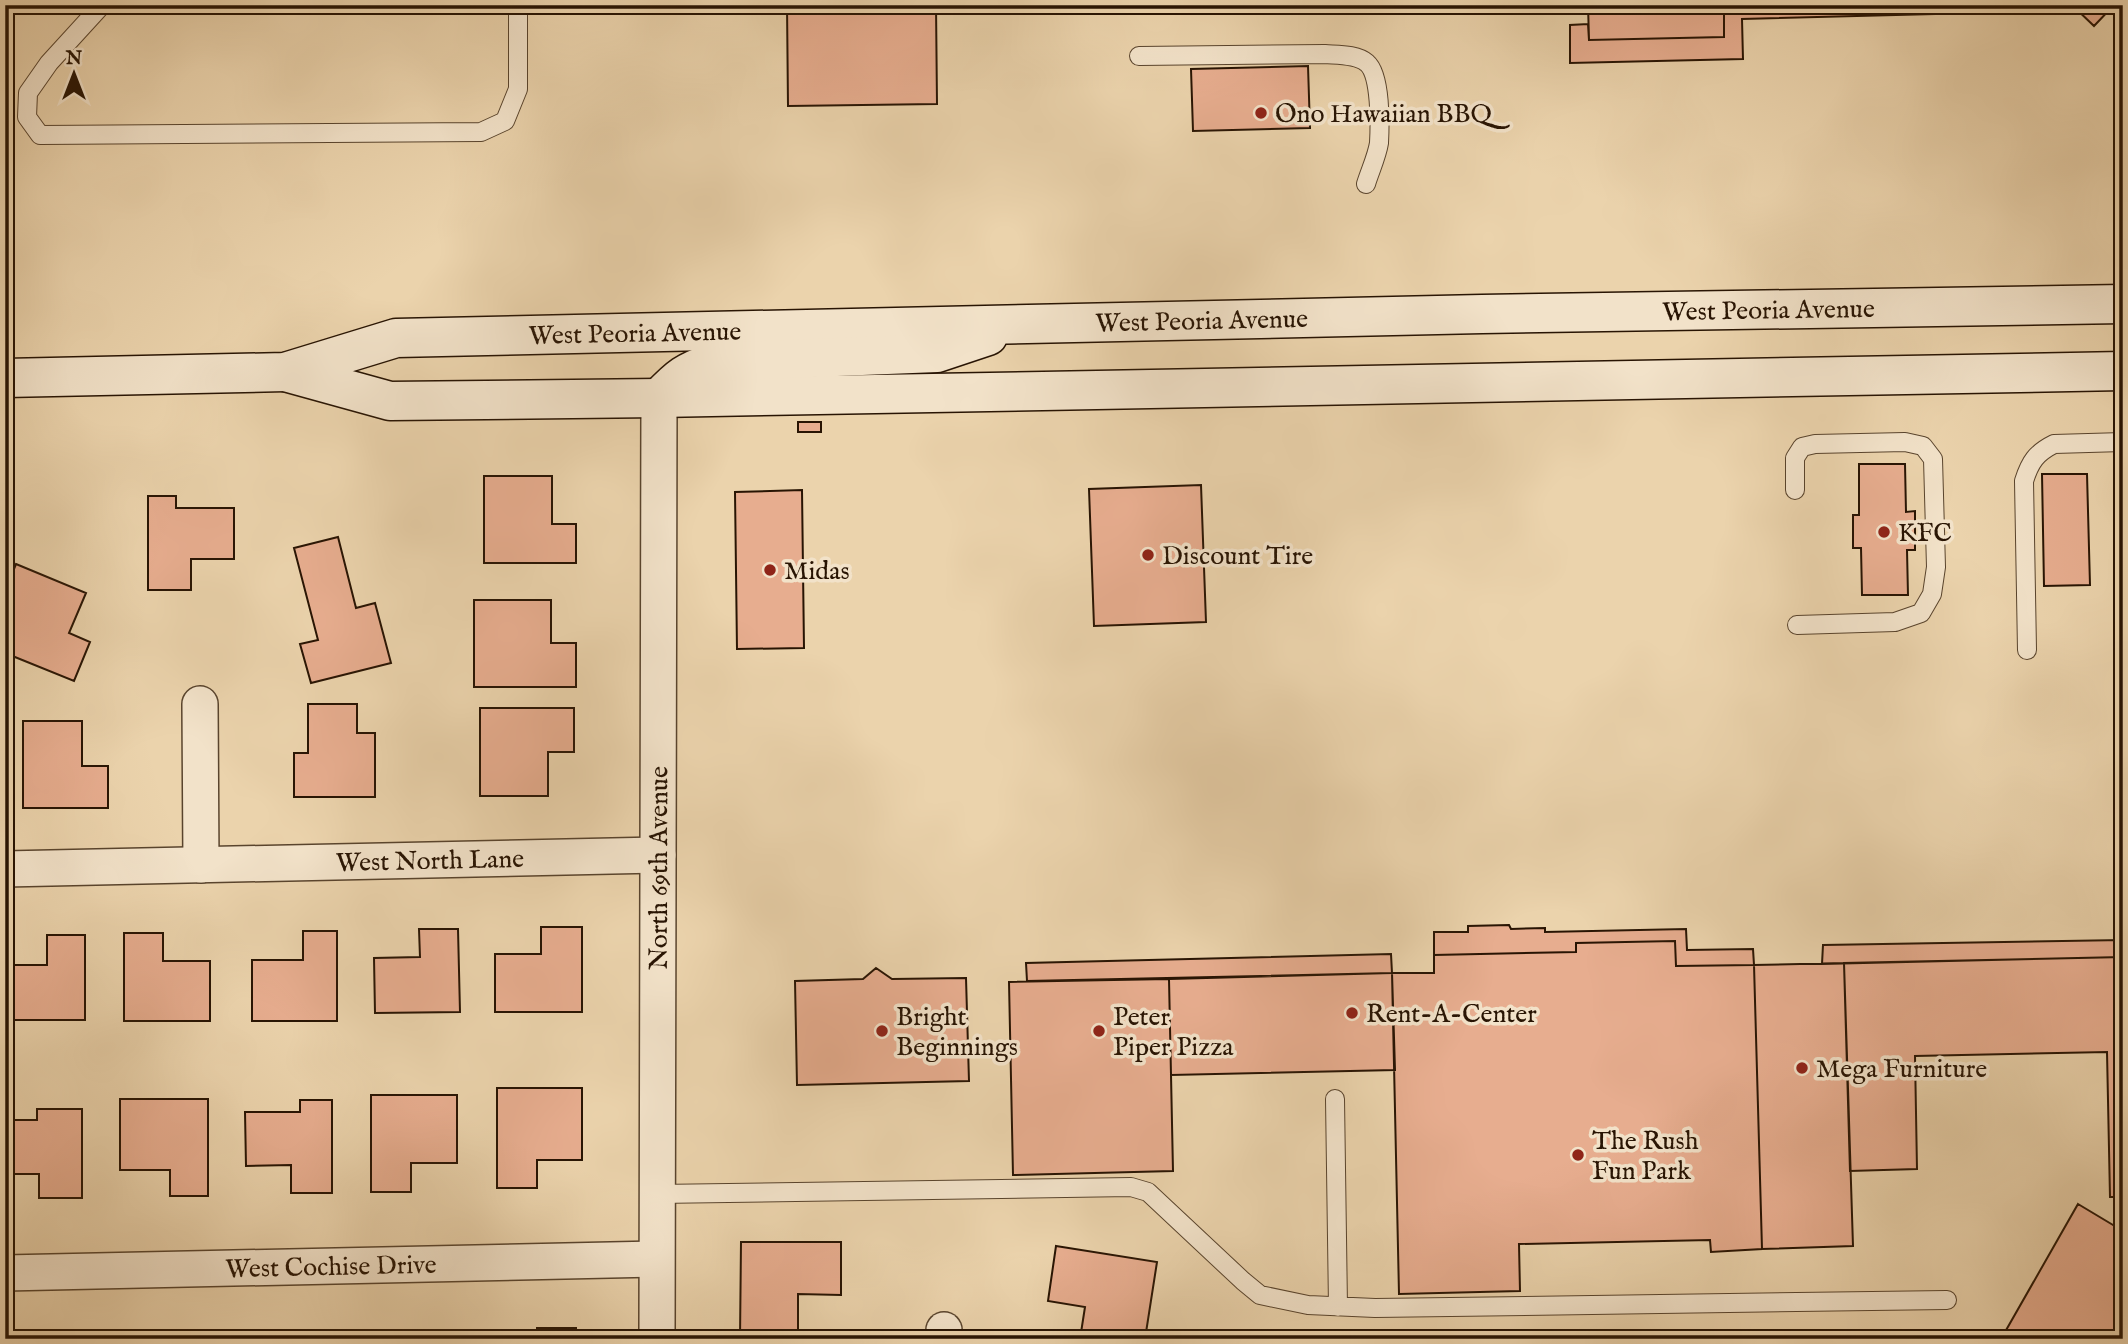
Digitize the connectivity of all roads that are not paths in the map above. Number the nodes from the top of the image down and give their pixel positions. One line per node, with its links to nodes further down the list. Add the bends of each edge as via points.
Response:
1 (102, 5): 2 (lane, via 28,93 27,117 40,135 481,132 505,121 518,89)
2 (518, 5)
3 (1139, 55): 4 (lane, via 1325,54 1367,62 1378,90 1379,144)
4 (1366, 184)
5 (2123, 304): 6 (main road, West Peoria Avenue)
6 (1025, 324): 8 (main road, West Peoria Avenue, via 396,338); 10 (main road, via 937,353 713,362 689,370)
7 (2123, 371): 10 (main road, West Peoria Avenue)
8 (285, 372): 9 (main road, West Peoria Avenue); 10 (main road, West Peoria Avenue, via 390,401)
9 (5, 378)
10 (659, 398): 16 (street, North 69th Avenue)
11 (2123, 442): 14 (lane, via 2054,444 2029,464 2024,481)
12 (1795, 490): 13 (lane, via 1795,458 1802,447 1815,444 1905,442 1923,446 1933,459 1936,567 1932,594 1921,613 1895,622)
13 (1797, 625)
14 (2026, 650)
15 (200, 704): 17 (street)
16 (658, 855): 17 (street, West North Lane); 20 (street, North 69th Avenue)
17 (201, 865): 18 (street, West North Lane)
18 (5, 869)
19 (1335, 1099): 24 (lane)
20 (657, 1194): 21 (street, North 69th Avenue); 24 (lane, via 1131,1187 1157,1199 1261,1295)
21 (656, 1259): 22 (street, West Cochise Drive); 25 (street, North 69th Avenue)
22 (5, 1273)
23 (1947, 1300): 24 (lane)
24 (1338, 1307)
25 (657, 1339)

